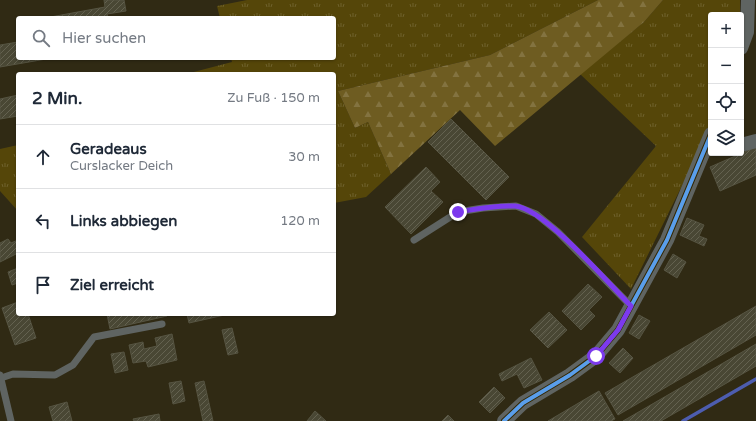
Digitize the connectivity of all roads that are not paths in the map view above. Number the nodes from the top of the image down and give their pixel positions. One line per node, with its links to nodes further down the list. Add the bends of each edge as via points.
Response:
1 (748, 0): 2 (street)
2 (744, 38)
3 (756, 141): 5 (street)
4 (708, 143): 7 (street, via 667,240)
5 (744, 144)
6 (414, 240): 7 (lane, via 458,212 516,206 536,214 558,232)
7 (631, 306): 11 (street, via 618,330 596,356 523,403)
8 (162, 324): 9 (lane, via 94,337 73,365 55,375)
9 (0, 376): 10 (lane)
10 (11, 421)
11 (504, 421)

